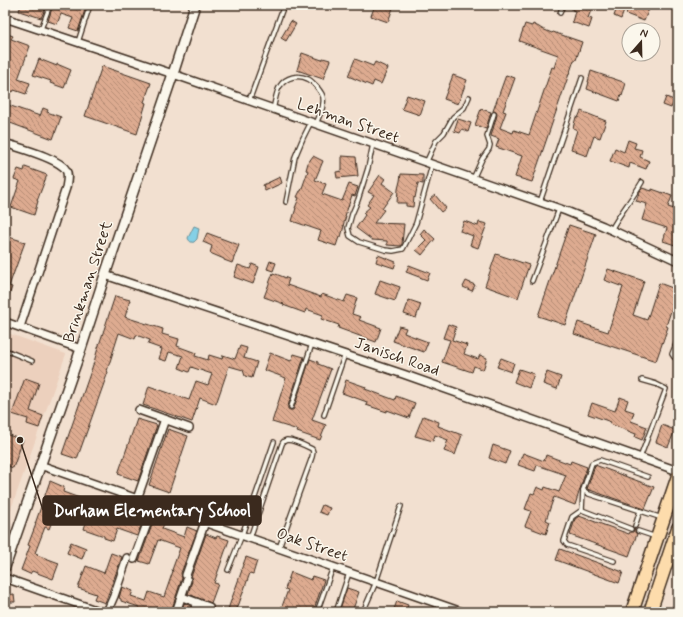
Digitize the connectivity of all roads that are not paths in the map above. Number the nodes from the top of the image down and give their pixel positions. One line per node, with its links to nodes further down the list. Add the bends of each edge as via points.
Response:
1 (50, 5): 8 (lane)
2 (90, 5): 9 (lane)
3 (195, 5): 10 (street, Brinkman Street)
4 (284, 5): 13 (lane)
5 (563, 5): 6 (lane)
6 (560, 13)
7 (5, 18): 8 (street, Lehman Street)
8 (41, 30): 9 (street, Lehman Street)
9 (78, 42): 10 (street, Lehman Street)
10 (173, 74): 13 (street, Lehman Street); 27 (street, Brinkman Street)
11 (582, 78): 23 (lane)
12 (469, 97): 19 (lane, via 464,108 453,117 436,141)
13 (249, 101): 14 (street, Lehman Street)
14 (273, 109): 16 (street, Lehman Street); 16 (lane, via 282,83 293,77 307,78 323,97 323,103)
15 (494, 114): 20 (lane, via 487,136 489,149)
16 (313, 123): 18 (street, Lehman Street); 22 (lane, via 295,157)
17 (5, 143): 30 (street, via 61,164 67,171 68,178)
18 (373, 144): 19 (street, Lehman Street); 19 (lane, via 348,228 350,236 359,242 385,250 403,249 416,223)
19 (429, 164): 20 (street, Lehman Street)
20 (473, 179): 23 (street, Lehman Street)
21 (642, 182): 25 (lane)
22 (286, 202)
23 (540, 202): 24 (street, Lehman Street)
24 (559, 209): 25 (street, Lehman Street); 28 (lane)
25 (611, 230): 26 (street, Lehman Street)
26 (678, 261)
27 (106, 275): 32 (street, Janisch Road); 33 (street, Brinkman Street)
28 (532, 281)
29 (5, 322): 30 (street)
30 (20, 327): 33 (street)
31 (678, 338): 36 (lane, via 672,354)
32 (312, 344): 35 (street, Janisch Road); 39 (lane)
33 (82, 349): 46 (street, Brinkman Street)
34 (5, 350): 37 (lane)
35 (345, 354): 41 (lane); 45 (street, Janisch Road)
36 (678, 358)
37 (32, 361)
38 (642, 380): 45 (lane, via 666,389)
39 (292, 407)
40 (139, 410): 42 (street)
41 (324, 415)
42 (165, 419): 43 (street); 51 (street)
43 (189, 428)
44 (274, 442): 60 (lane)
45 (640, 458): 47 (street, Janisch Road)
46 (40, 465): 51 (street, Oak Street); 66 (street, Brinkman Street)
47 (678, 471)
48 (678, 476): 56 (main road)
49 (648, 477): 50 (lane, via 600,460 592,463)
50 (583, 490): 54 (lane); 55 (lane)
51 (137, 499): 52 (street, Oak Street)
52 (154, 505): 57 (street, Oak Street); 75 (street)
53 (402, 506): 70 (lane)
54 (582, 510): 55 (lane, via 633,528); 64 (lane, via 572,517 564,541 567,545)
55 (640, 511): 56 (lane)
56 (664, 519): 61 (main road)
57 (205, 522): 60 (street, Oak Street); 76 (street)
58 (678, 528): 83 (main road)
59 (638, 532): 61 (lane)
60 (242, 535): 62 (street, Oak Street); 67 (lane)
61 (657, 537): 82 (main road)
62 (250, 538): 63 (street, Oak Street); 63 (lane, via 282,444 288,440 297,443 312,449 313,452)
63 (279, 548): 65 (street, Oak Street)
64 (614, 561)
65 (333, 567): 68 (street, Oak Street); 78 (lane)
66 (5, 568)
67 (228, 570)
68 (350, 573): 70 (street, Oak Street); 79 (lane)
69 (5, 578): 74 (street)
70 (376, 582): 80 (lane); 81 (street, Oak Street)
71 (185, 598): 72 (street)
72 (198, 603): 73 (street); 77 (street)
73 (209, 607)
74 (101, 612)
75 (107, 612)
76 (176, 612)
77 (194, 612)
78 (316, 612)
79 (336, 612)
80 (363, 612)
81 (462, 612)
82 (632, 612)
83 (650, 612)

